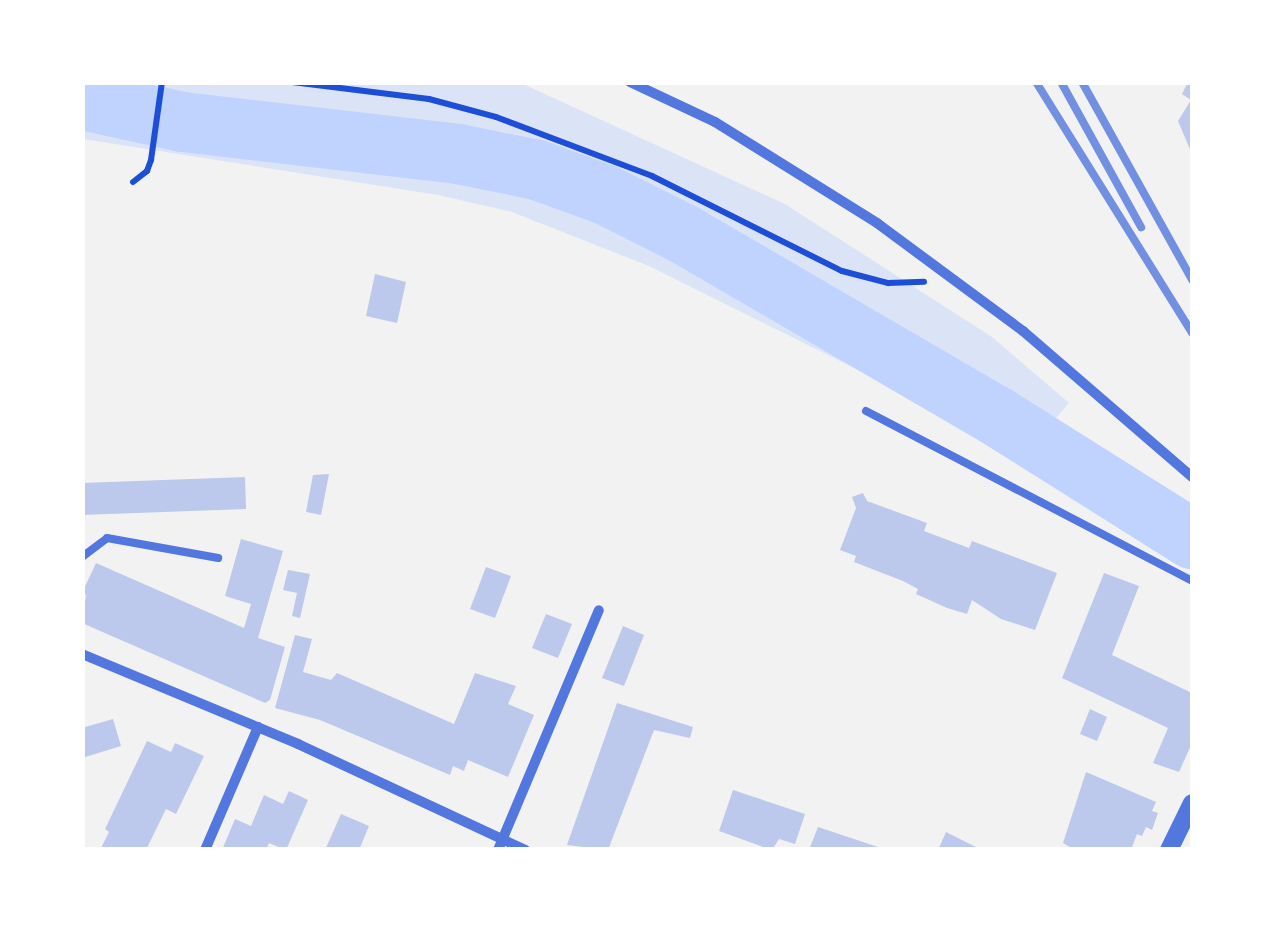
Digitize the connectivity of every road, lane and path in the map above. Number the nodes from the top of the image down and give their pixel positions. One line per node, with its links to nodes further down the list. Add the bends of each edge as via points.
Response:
1 (162, 82): 4 (path, via 153,149 146,171)
2 (292, 82): 5 (path, via 430,99 496,117 652,176 842,271 888,283)
3 (630, 82): 5 (street, via 715,122)
4 (133, 182)
5 (955, 281): 7 (street)
6 (866, 411): 10 (lane)
7 (1192, 477)
8 (82, 558): 9 (lane, via 106,538)
9 (218, 558)
10 (1192, 581)
11 (599, 610): 15 (street)
12 (82, 654): 13 (street)
13 (258, 726): 15 (street); 16 (street)
14 (1192, 803): 18 (street)
15 (500, 845): 17 (street)
16 (205, 850)
17 (525, 850)
18 (1169, 850)

